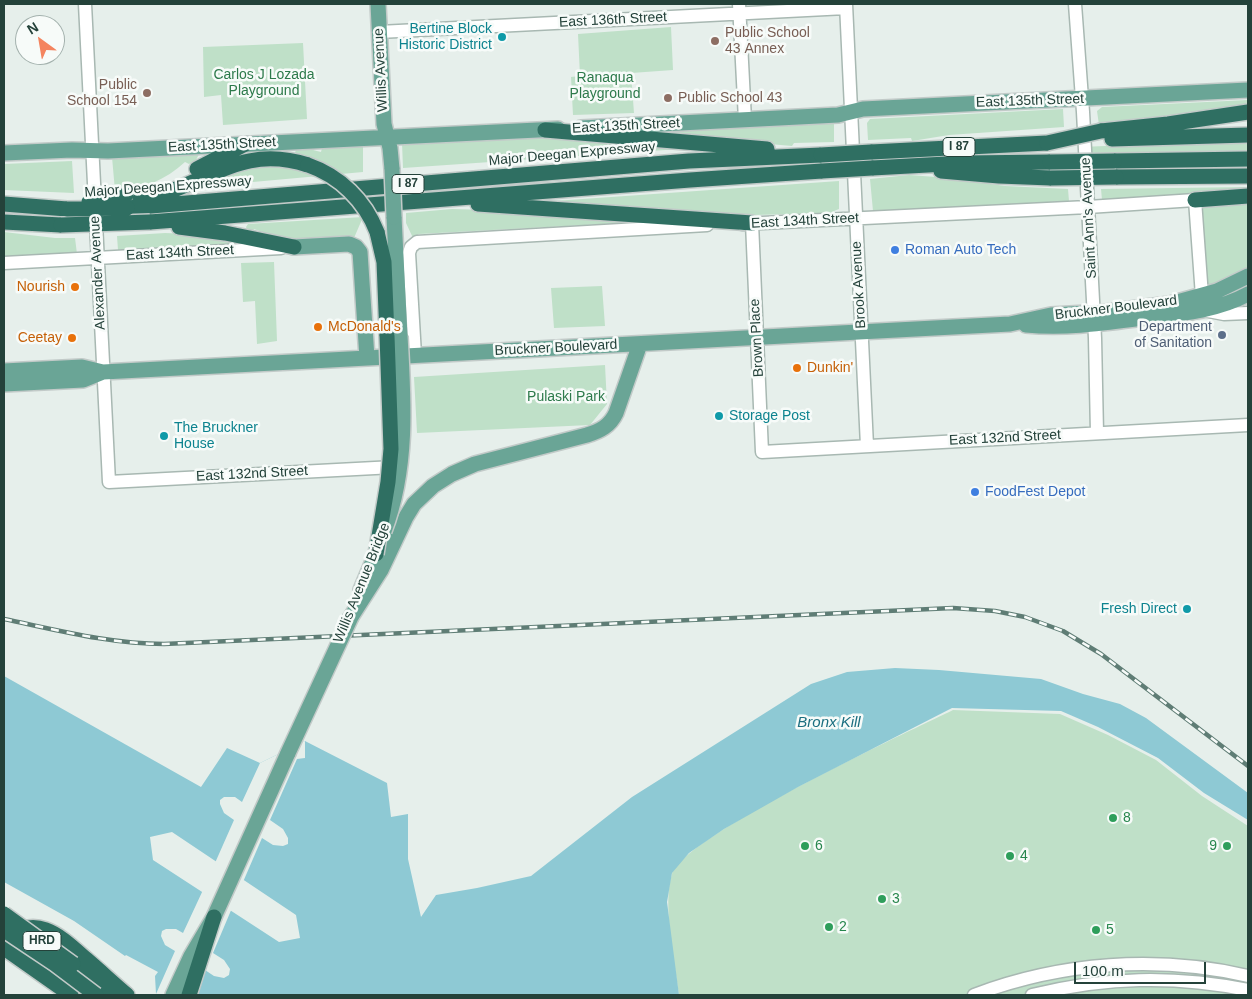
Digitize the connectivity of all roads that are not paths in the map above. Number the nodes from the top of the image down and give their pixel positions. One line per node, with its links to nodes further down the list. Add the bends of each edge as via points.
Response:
1 (85, 4): 19 (street, Alexander Avenue)
2 (378, 4): 6 (main road, Willis Avenue)
3 (1075, 4): 8 (street, Saint Ann's Avenue)
4 (846, 6): 5 (street, East 136th Street); 9 (street, Brook Avenue)
5 (740, 9): 6 (street, East 136th Street); 11 (street)
6 (379, 32): 16 (main road, Willis Avenue)
7 (1248, 90): 8 (main road, East 135th Street)
8 (1082, 99): 9 (main road, East 135th Street, via 863,108); 31 (street, Saint Ann's Avenue)
9 (851, 112): 11 (main road, East 135th Street); 32 (street, Brook Avenue)
10 (1248, 112): 14 (highway)
11 (745, 120): 13 (main road, East 135th Street)
12 (1248, 125): 17 (highway)
13 (545, 130): 16 (main road, East 135th Street); 21 (highway)
14 (1100, 135): 17 (highway, Major Deegan Expressway / I 87); 21 (highway, Major Deegan Expressway / I 87, bridge, via 1047,143)
15 (1248, 135): 17 (highway)
16 (387, 137): 18 (main road, East 135th Street); 45 (main road, bridge, via 394,216)
17 (1143, 138)
18 (245, 144): 19 (main road, East 135th Street); 27 (highway)
19 (92, 150): 20 (main road, East 135th Street); 37 (street, Alexander Avenue)
20 (4, 153)
21 (821, 155): 27 (highway, Major Deegan Expressway / I 87)
22 (1248, 159): 23 (highway, bridge, via 965,163)
23 (905, 167): 24 (highway, bridge, via 1051,178); 28 (highway, I 87, bridge)
24 (1248, 176)
25 (1248, 196): 26 (highway)
26 (1195, 200): 31 (street, East 134th Street); 41 (street)
27 (127, 201): 30 (highway, Major Deegan Expressway / I 87, bridge); 30 (highway, bridge); 45 (highway, bridge, via 169,192 216,170 247,160 280,158 328,174 352,192 377,232)
28 (421, 201): 34 (highway, I 87); 35 (highway)
29 (4, 204): 30 (highway, Major Deegan Expressway / I 87)
30 (67, 206)
31 (1088, 207): 32 (street, East 134th Street); 43 (street, Saint Ann's Avenue)
32 (856, 218): 35 (street, East 134th Street); 44 (street, Brook Avenue)
33 (4, 222): 34 (highway, I 87, bridge, via 61,225)
34 (150, 222): 36 (highway)
35 (752, 223): 46 (street, Brown Place); 48 (street, East 134th Street, via 414,244 409,253)
36 (294, 247): 37 (street, East 134th Street); 50 (main road, East 134th Street, via 345,244 356,247 362,257)
37 (97, 258): 38 (street, East 134th Street); 52 (street, Alexander Avenue)
38 (4, 263)
39 (1248, 276): 41 (main road, Bruckner Boulevard)
40 (1248, 294): 41 (main road, Bruckner Boulevard, via 1234,301)
41 (1202, 303): 42 (street, via 1224,314); 43 (main road, Bruckner Boulevard)
42 (1248, 313)
43 (1094, 318): 44 (main road, Bruckner Boulevard, via 1051,327 1010,324); 55 (street, Saint Ann's Avenue)
44 (862, 333): 46 (main road, Bruckner Boulevard); 56 (street, Brook Avenue)
45 (394, 336): 59 (highway, bridge, via 391,449)
46 (757, 338): 47 (main road, Bruckner Boulevard); 57 (street, Brown Place)
47 (640, 344): 48 (main road, Bruckner Boulevard); 60 (main road, via 616,413 605,427 587,435 463,468 423,495 400,529 382,570)
48 (415, 355): 49 (main road, Bruckner Boulevard)
49 (393, 356): 50 (main road, Bruckner Boulevard); 58 (street, East 132nd Street, via 394,467)
50 (367, 358): 52 (main road, Bruckner Boulevard)
51 (4, 371): 52 (main road, Bruckner Boulevard, via 82,367)
52 (103, 372): 53 (main road, Bruckner Boulevard, via 83,380); 58 (street, Alexander Avenue)
53 (4, 384)
54 (1248, 425): 55 (street, East 132nd Street)
55 (1097, 433): 56 (street, East 132nd Street)
56 (868, 446): 57 (street, East 132nd Street)
57 (762, 452)
58 (109, 482)
59 (376, 554): 60 (main road, Willis Avenue Bridge)
60 (350, 617): 62 (main road, Willis Avenue Bridge, bridge)
61 (4, 914): 73 (highway, HRD, bridge)
62 (214, 917): 75 (main road, Willis Avenue Bridge); 76 (highway)
63 (4, 930): 72 (highway, bridge)
64 (4, 940): 74 (highway, via 28,927 50,931)
65 (4, 948): 71 (highway, HRD)
66 (1204, 968): 67 (street); 68 (street); 69 (street, via 1102,966 1063,971)
67 (1248, 976)
68 (1206, 982): 70 (street); 78 (street, via 1114,980)
69 (1007, 990): 77 (street)
70 (1248, 990)
71 (67, 993)
72 (96, 995)
73 (109, 995)
74 (127, 995)
75 (173, 995)
76 (189, 995)
77 (974, 995)
78 (1032, 995)

